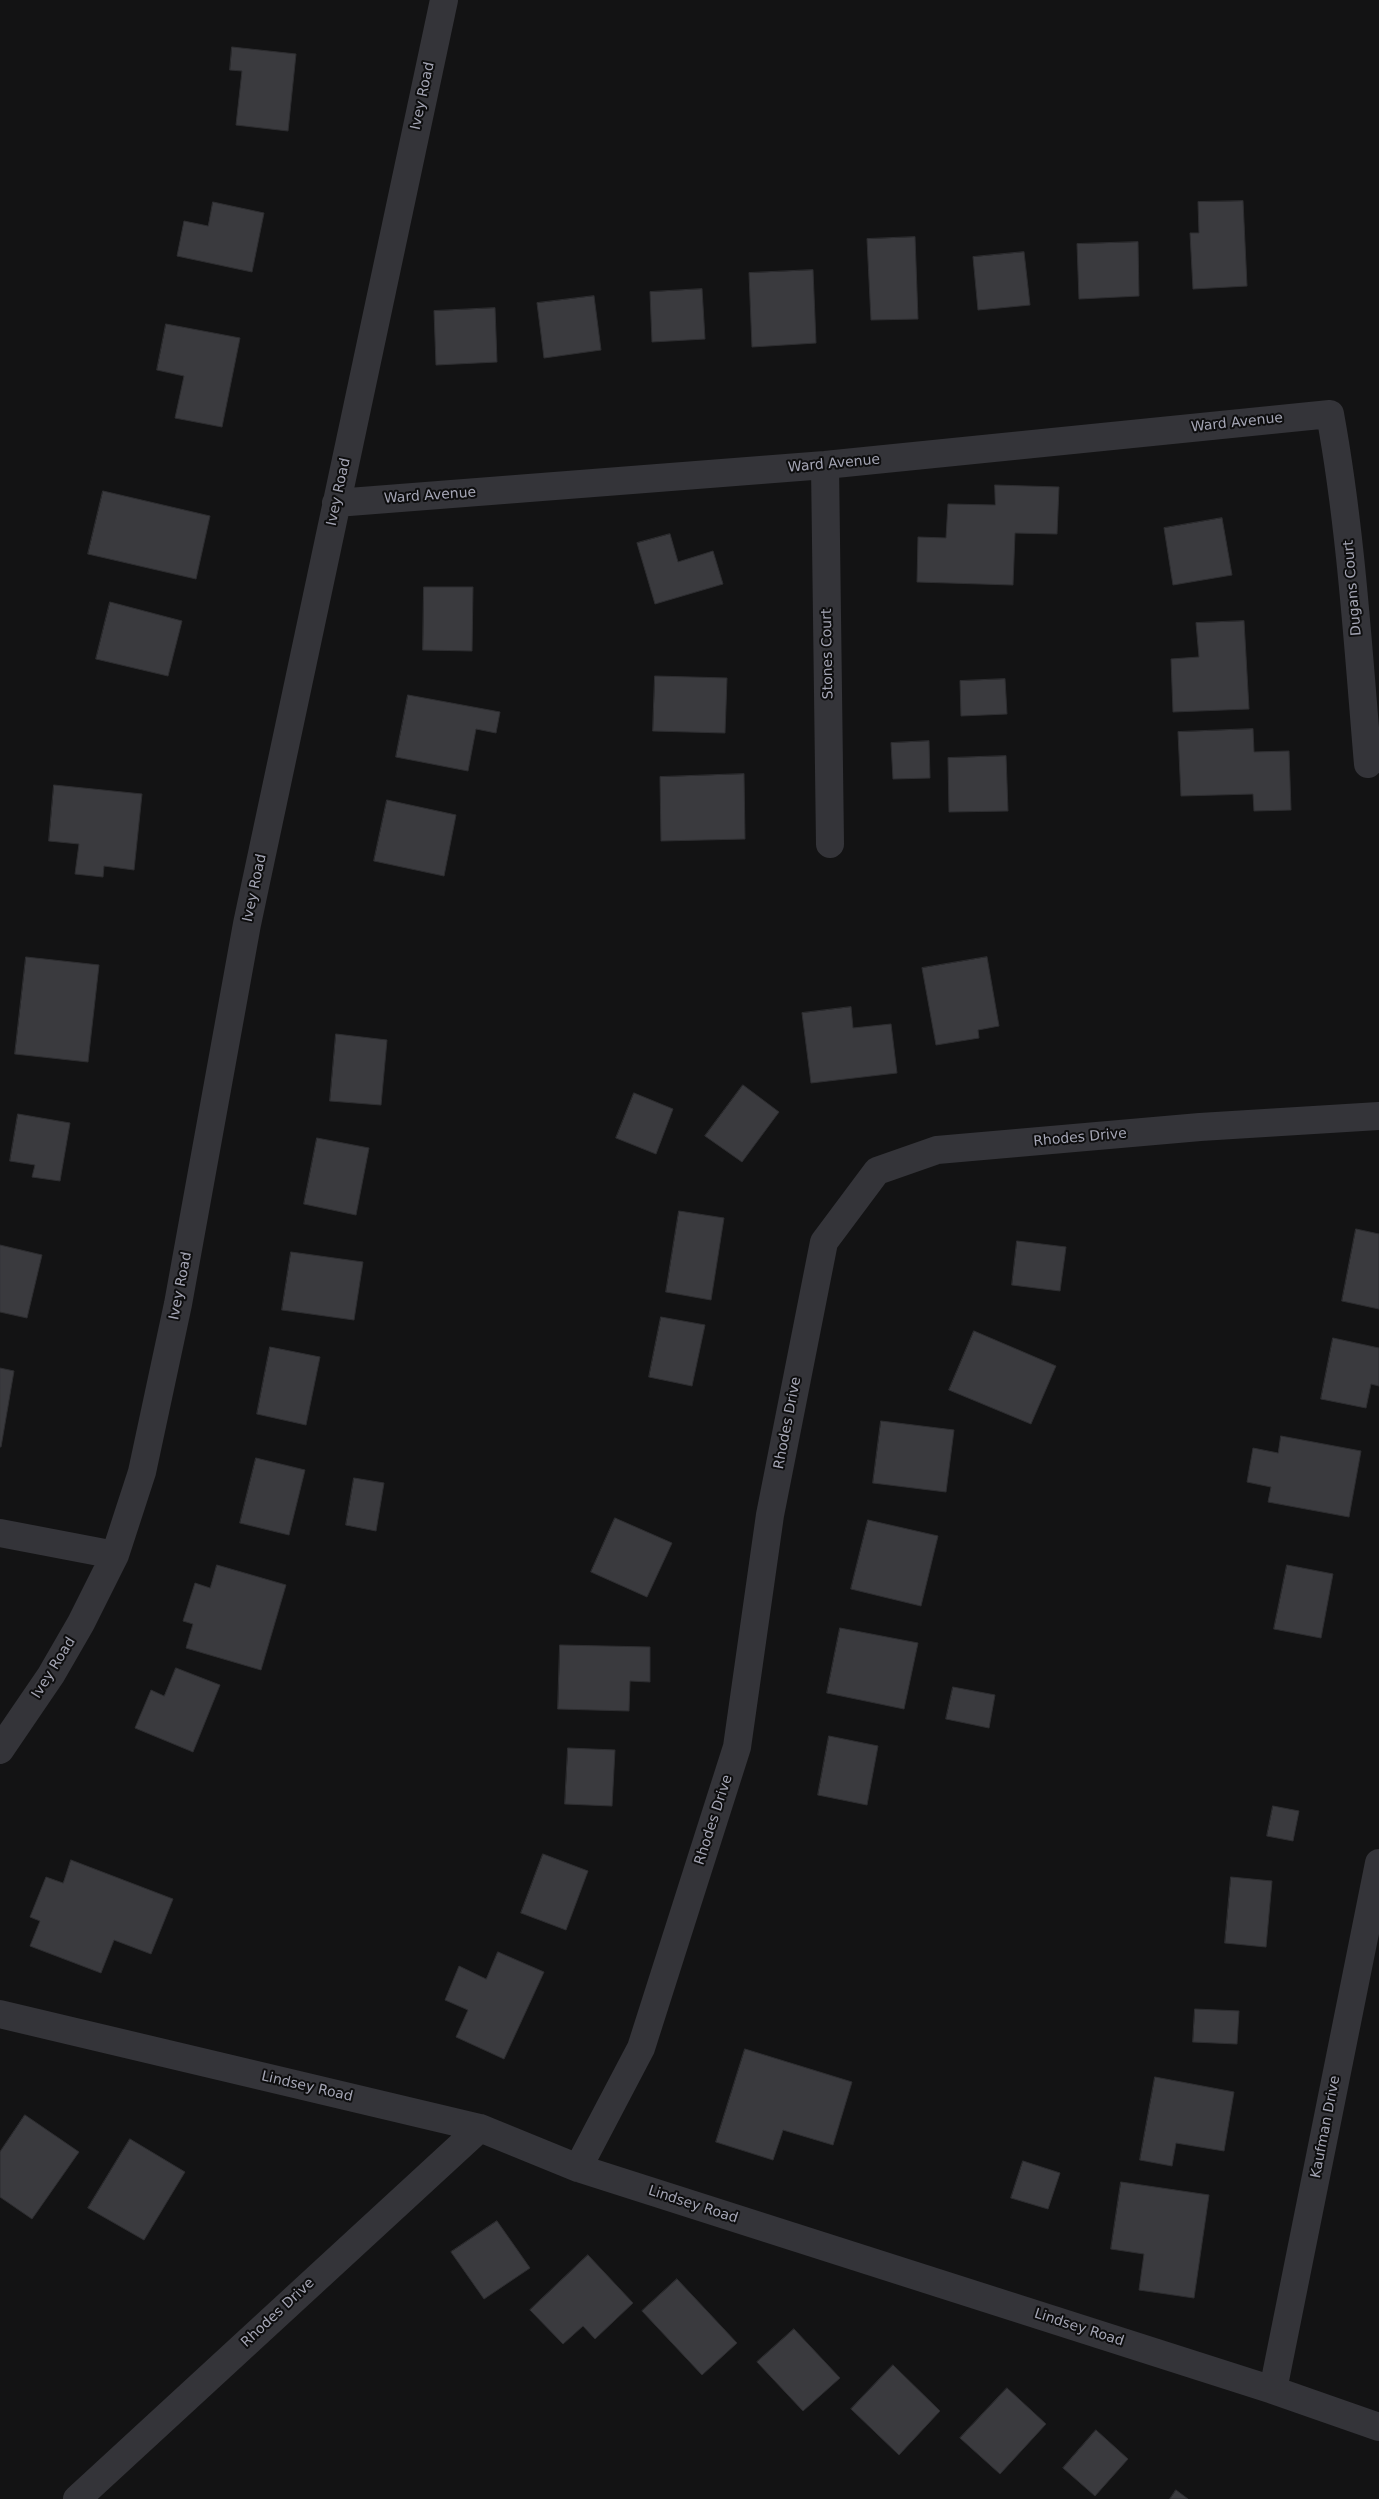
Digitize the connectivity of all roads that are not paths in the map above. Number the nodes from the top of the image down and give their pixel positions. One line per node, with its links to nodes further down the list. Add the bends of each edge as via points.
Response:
1 (444, 0): 4 (street, Ivey Road)
2 (1330, 414): 3 (street, Ward Avenue); 5 (street, Dugans Court, via 1350,556)
3 (826, 465): 4 (street, Ward Avenue); 6 (street, Stones Court)
4 (336, 503): 9 (street, Ivey Road, via 247,924 178,1304 142,1472)
5 (1368, 764)
6 (830, 844)
7 (1379, 1116): 14 (street, Rhodes Drive, via 1200,1127 936,1150 877,1171 824,1242 770,1515 737,1748 641,2048)
8 (0, 1533): 9 (street)
9 (115, 1555): 10 (street, Ivey Road, via 51,1675)
10 (0, 1750)
11 (1379, 1864): 15 (street, Kaufman Drive)
12 (0, 2014): 13 (street, Lindsey Road)
13 (480, 2128): 14 (street, Lindsey Road); 17 (street, Rhodes Drive)
14 (578, 2168): 15 (street, Lindsey Road)
15 (1273, 2390): 16 (street, Lindsey Road)
16 (1379, 2427)
17 (77, 2499)

